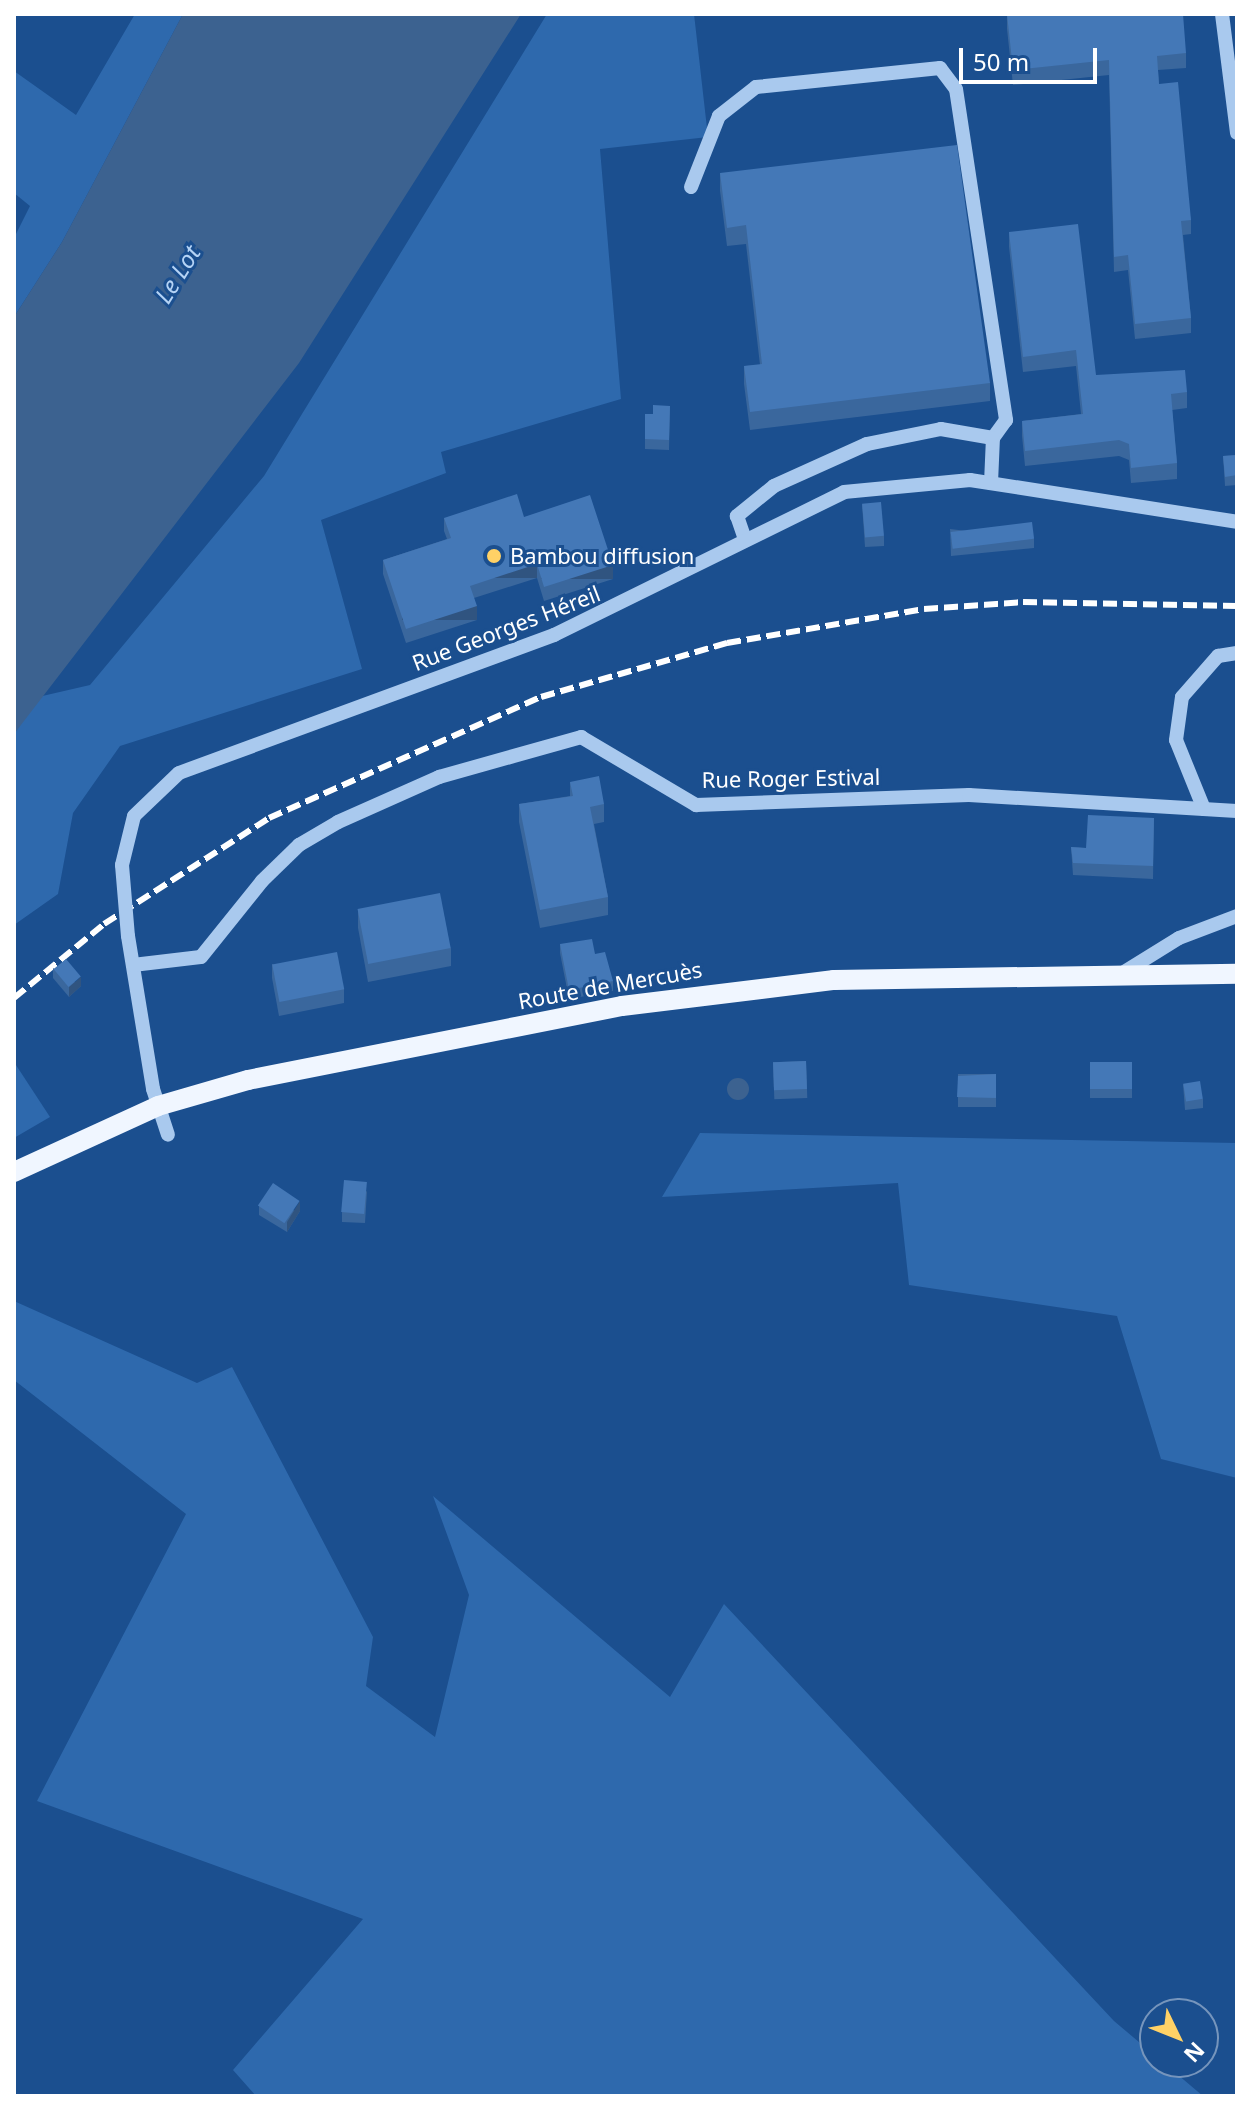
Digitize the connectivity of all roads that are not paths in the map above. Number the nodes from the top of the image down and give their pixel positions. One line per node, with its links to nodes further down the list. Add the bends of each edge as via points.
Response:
1 (1222, 14): 2 (street)
2 (1237, 133)
3 (691, 187): 4 (street, via 719,116 739,94 940,68 956,89 998,336 1006,420)
4 (993, 438): 5 (street); 7 (street, via 941,429 867,444 774,486 737,516)
5 (991, 483): 6 (street, Rue Georges Héreil); 7 (street, Rue Georges Héreil, via 844,492)
6 (1237, 522)
7 (745, 539): 12 (street, Rue Georges Héreil, bridge, via 649,595 554,635 179,773 134,816 122,865)
8 (1237, 653): 9 (street, via 1218,656 1182,697 1176,740)
9 (1204, 809): 10 (street, Rue Roger Estival); 12 (street, Rue Roger Estival, via 969,795 696,805 581,737 439,777 338,822 299,845 262,881 201,957)
10 (1237, 811)
11 (1237, 916): 13 (street, via 1179,938)
12 (133, 965): 15 (street, Rue Georges Héreil)
13 (1121, 974): 14 (main road, Route de Mercuès); 15 (main road, Route de Mercuès, via 742,987 387,1050)
14 (1237, 974)
15 (158, 1106): 16 (street, Rue Georges Héreil); 17 (main road, Route de Mercuès)
16 (168, 1135)
17 (14, 1172)

